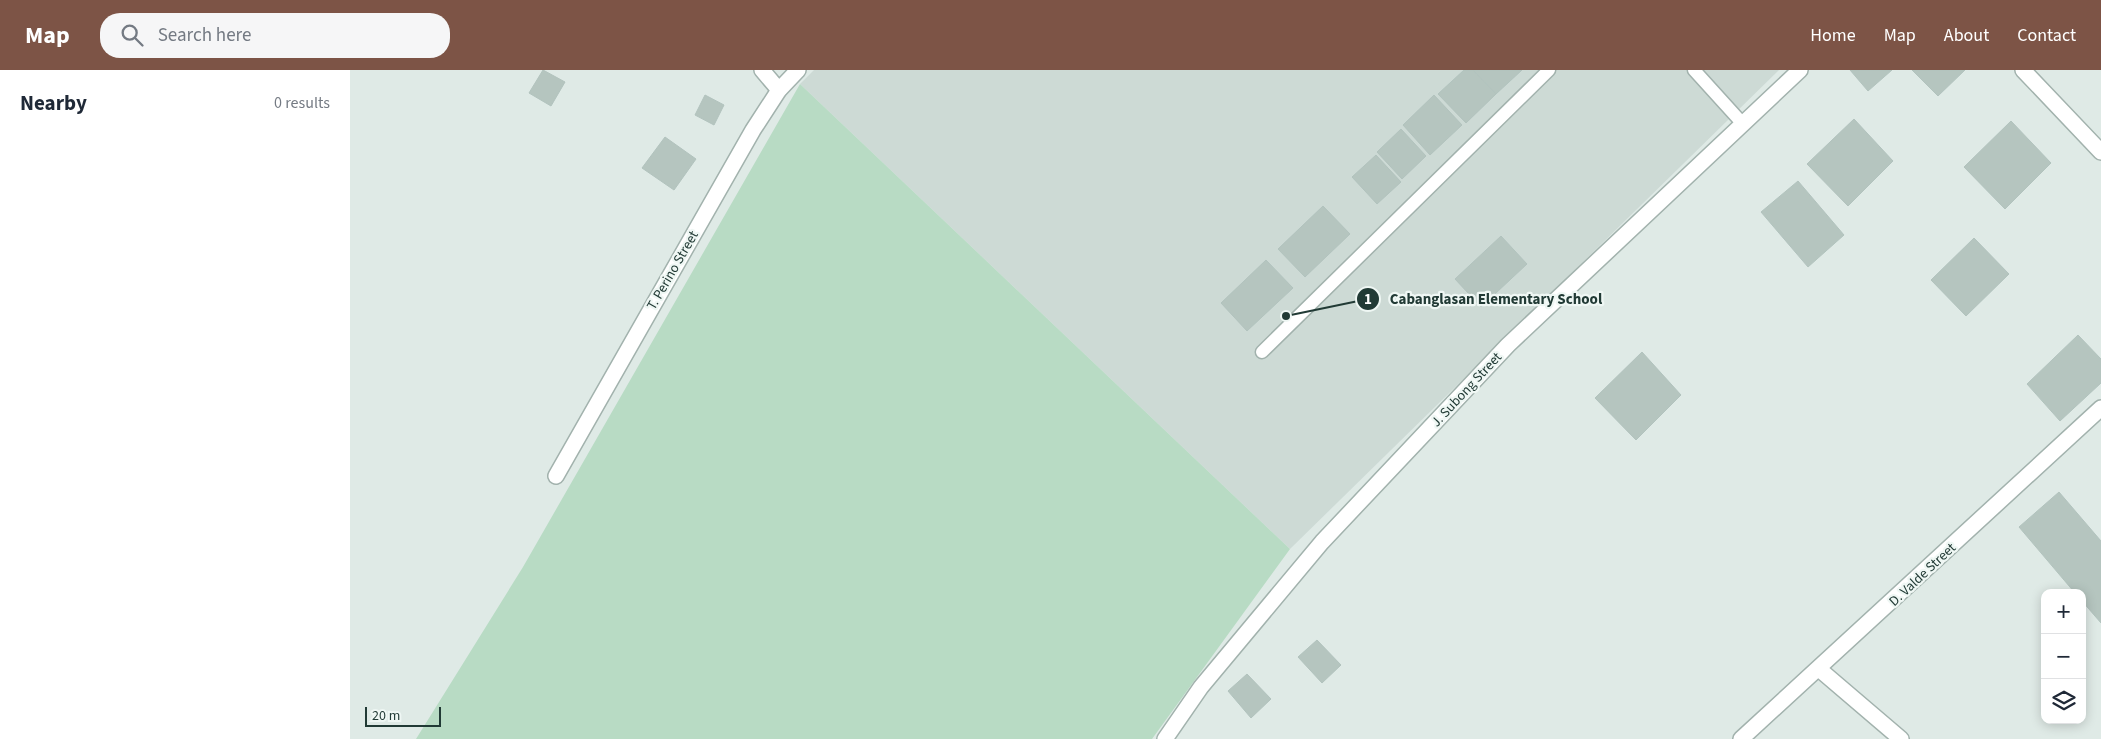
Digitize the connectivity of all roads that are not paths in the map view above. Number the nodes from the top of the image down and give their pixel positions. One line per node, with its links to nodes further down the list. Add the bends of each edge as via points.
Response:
1 (762, 70): 7 (street)
2 (798, 70): 7 (street, T. Perino Street)
3 (1549, 70): 10 (lane)
4 (1694, 70): 8 (lane)
5 (1800, 70): 8 (street, J. Subong Street)
6 (2023, 70): 9 (street)
7 (779, 90): 12 (street, T. Perino Street, via 724,178)
8 (1743, 124): 14 (street, J. Subong Street, via 1508,345 1322,542 1201,687)
9 (2101, 152)
10 (1262, 352)
11 (2101, 408): 13 (street, D. Valde Street)
12 (556, 476)
13 (1819, 669): 15 (street, D. Valde Street); 16 (street)
14 (1165, 739)
15 (1741, 739)
16 (1901, 739)

